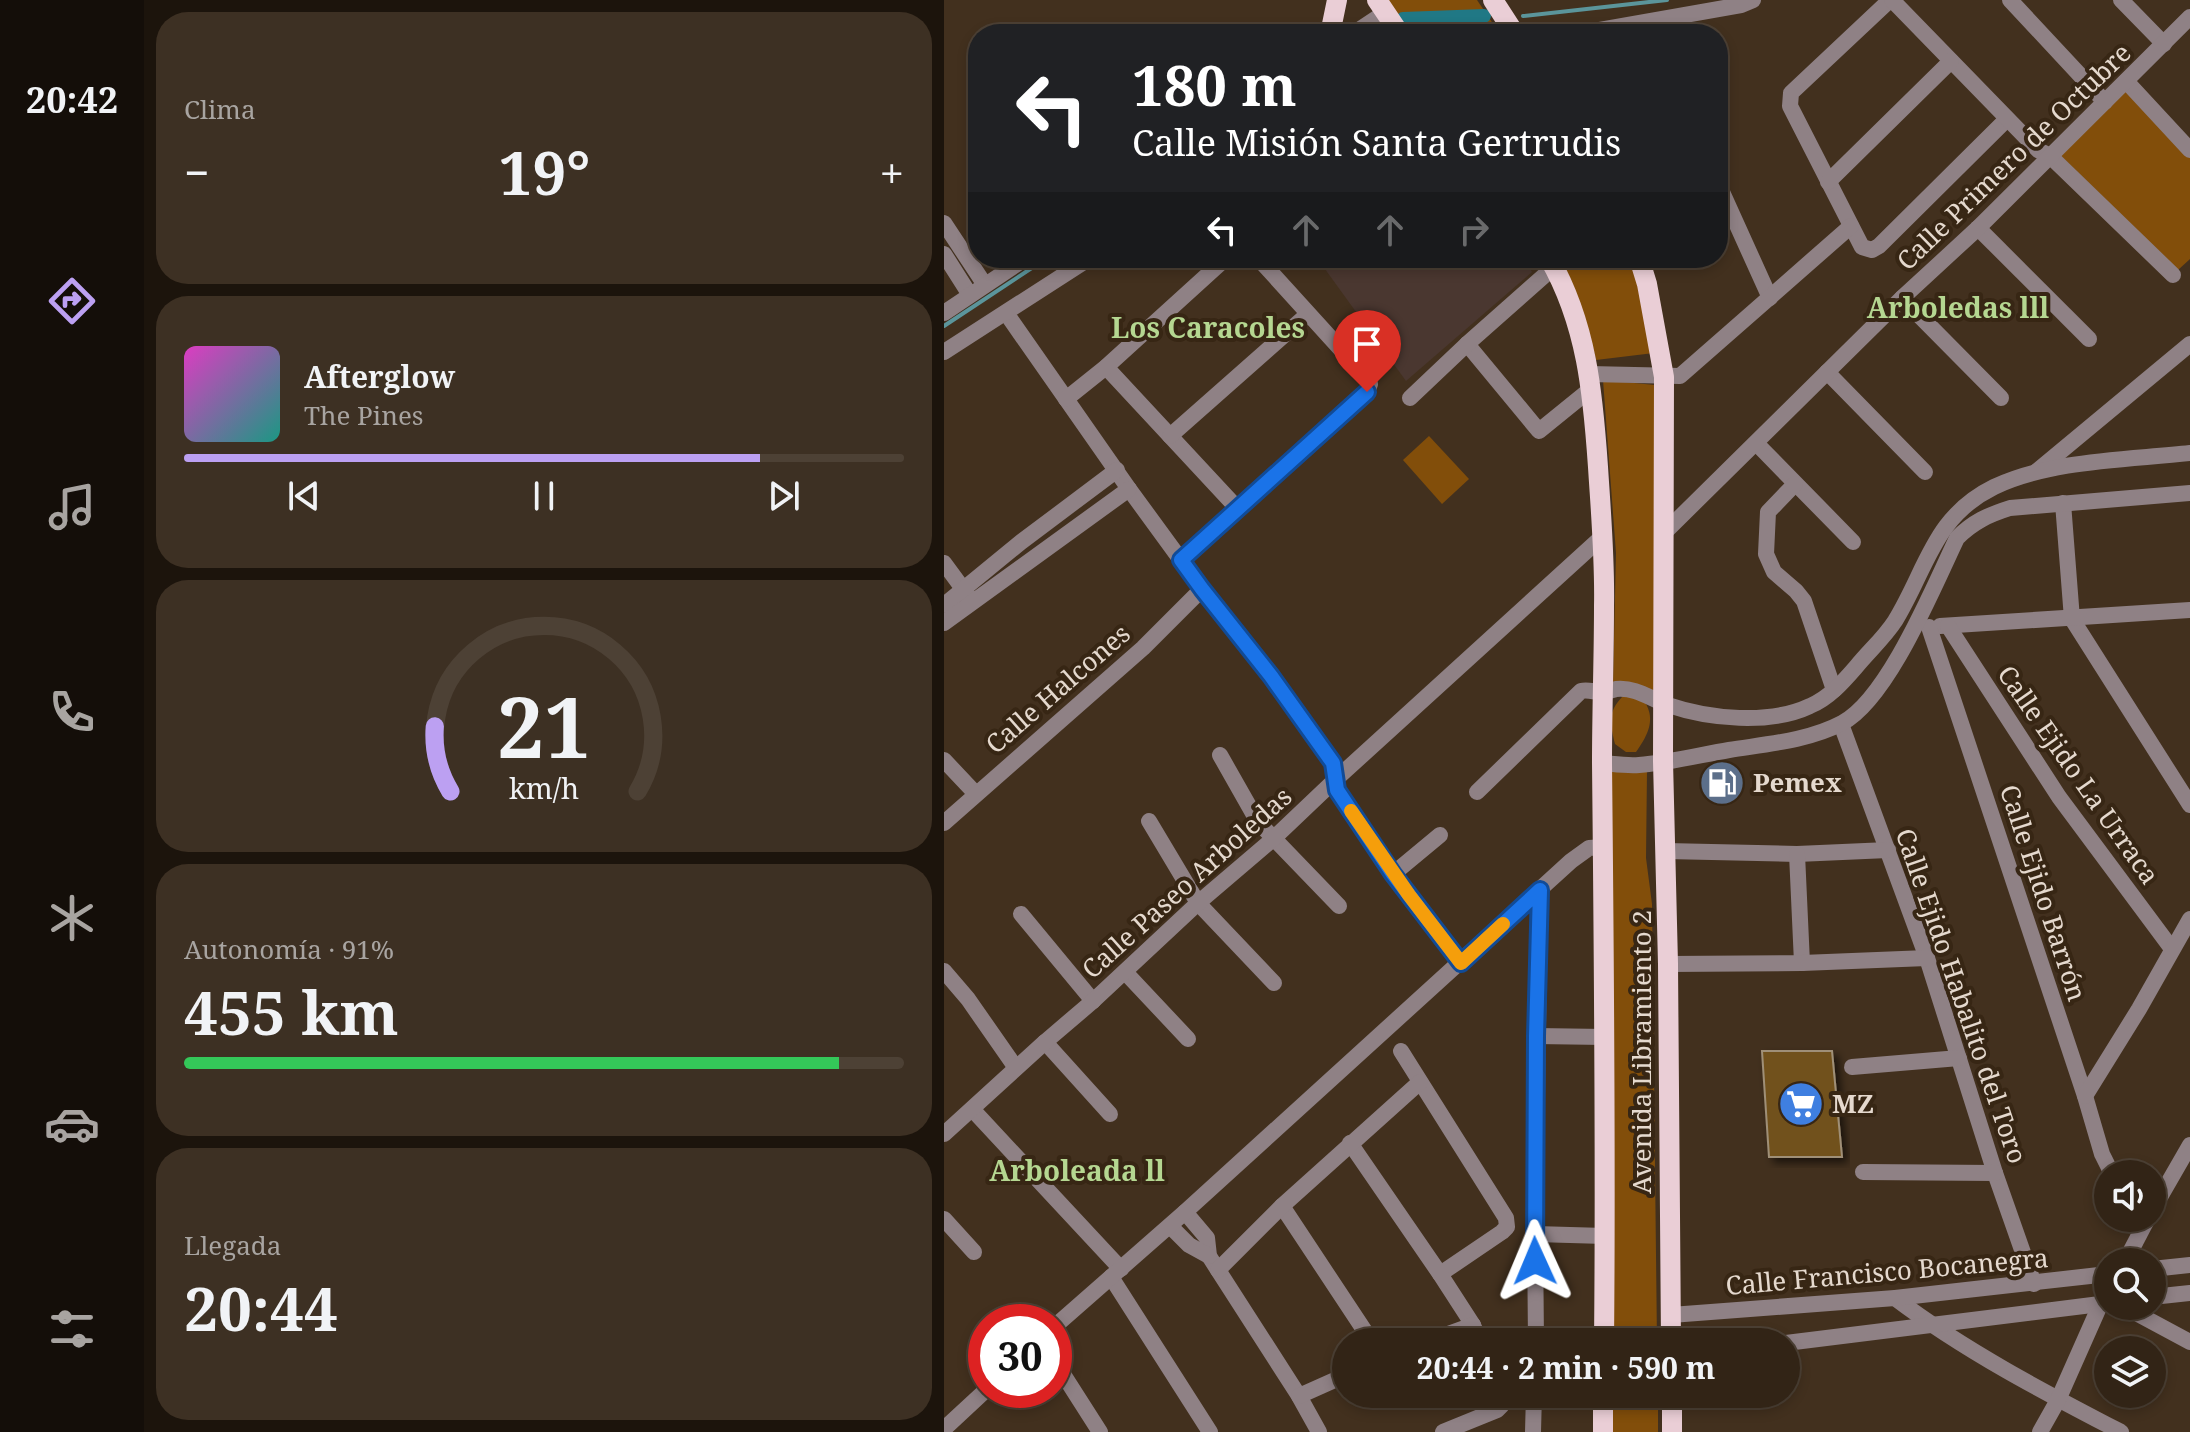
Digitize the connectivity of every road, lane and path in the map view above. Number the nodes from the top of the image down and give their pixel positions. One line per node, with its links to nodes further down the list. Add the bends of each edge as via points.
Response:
1 (1337, 0): 9 (main road)
2 (1493, 0): 12 (main road)
3 (1753, 0): 13 (street)
4 (1891, 0): 15 (street); 21 (street, via 1791,93 1790,106)
5 (2010, 0): 17 (street)
6 (2121, 0): 14 (street)
7 (1382, 6): 10 (street); 11 (main road)
8 (2190, 17): 14 (street, Calle Primero de Octubre)
9 (1332, 24)
10 (1363, 24)
11 (1394, 24)
12 (1509, 24)
13 (1634, 24)
14 (2164, 44): 16 (street, Calle Primero de Octubre)
15 (1951, 61): 18 (street); 21 (street)
16 (2126, 81): 17 (street, Calle Primero de Octubre); 19 (street)
17 (2105, 102): 20 (street, Calle Primero de Octubre)
18 (2007, 119): 20 (street); 24 (street, via 1879,246 1862,247)
19 (2190, 150)
20 (2050, 156): 25 (street, Calle Primero de Octubre); 36 (street)
21 (1828, 182): 24 (street)
22 (1728, 205): 39 (street)
23 (944, 223): 27 (street)
24 (1851, 226): 39 (street)
25 (1978, 228): 40 (street, Calle Primero de Octubre); 44 (street)
26 (944, 254): 38 (street)
27 (968, 259)
28 (974, 268): 37 (street)
29 (1011, 268): 37 (street)
30 (1075, 268): 42 (street)
31 (1215, 268): 48 (street)
32 (1267, 268): 43 (street)
33 (1547, 268): 45 (street)
34 (1554, 268): 51 (main road, Avenida Libramiento 2, via 1586,355)
35 (1642, 268): 50 (main road, Avenida Libramiento 2)
36 (2173, 275)
37 (985, 285): 38 (street)
38 (970, 295): 41 (street)
39 (1770, 298): 50 (street, via 1680,376)
40 (1902, 298): 49 (street, Calle Primero de Octubre); 53 (street)
41 (944, 313)
42 (1006, 313): 47 (street); 54 (street)
43 (1308, 314): 55 (street); 65 (street, via 1370,384)
44 (2089, 339)
45 (1467, 344): 51 (street, via 1539,431); 52 (street)
46 (2190, 344): 60 (street)
47 (944, 352)
48 (1106, 367): 54 (street); 55 (street)
49 (1827, 372): 56 (street, Calle Primero de Octubre); 59 (street)
50 (1664, 377): 51 (street); 66 (main road, Avenida Libramiento 2)
51 (1590, 381): 67 (main road, Avenida Libramiento 2)
52 (1410, 398)
53 (2001, 398)
54 (1066, 399): 58 (street)
55 (1170, 436): 65 (street)
56 (1756, 443): 61 (street); 66 (street, Calle Primero de Octubre)
57 (2190, 453): 60 (street)
58 (1117, 470): 62 (street); 72 (street, via 1021,542)
59 (1925, 472)
60 (2034, 473): 79 (street, via 1993,488 1954,516)
61 (1795, 484): 68 (street); 80 (street, via 1768,512 1766,554 1774,572 1804,601)
62 (1129, 489): 69 (street); 72 (street)
63 (2190, 493): 64 (street)
64 (2063, 503): 75 (street); 78 (street, via 2010,508 1968,527 1957,538)
65 (1238, 509): 69 (street)
66 (1665, 532): 82 (main road, Avenida Libramiento 2)
67 (1603, 536): 81 (main road, Avenida Libramiento 2); 88 (street, Calle Paseo Arboledas)
68 (1853, 542)
69 (1181, 560): 71 (street)
70 (944, 563): 72 (street)
71 (1202, 589): 88 (street, via 1333,763); 90 (street, Calle Halcones, via 1143,648)
72 (968, 595): 73 (street)
73 (949, 603): 76 (street)
74 (2190, 610): 75 (street)
75 (2072, 619): 77 (street); 91 (street)
76 (944, 623)
77 (1948, 626): 78 (street); 106 (street, Calle Ejido La Urraca, via 2059,797)
78 (1922, 628): 79 (street); 83 (street, via 1865,705); 124 (street, Calle Ejido Barrón)
79 (1885, 635): 80 (street)
80 (1834, 690): 82 (street, via 1801,710 1746,718)
81 (1602, 693): 82 (street, via 1634,690); 87 (main road, Avenida Libramiento 2); 89 (street, via 1581,691)
82 (1664, 704): 86 (main road, Avenida Libramiento 2)
83 (1841, 724): 86 (street, via 1811,735); 97 (street, Calle Ejido Habalito del Toro)
84 (1220, 755): 95 (street)
85 (944, 760): 90 (street)
86 (1663, 761): 87 (street); 98 (main road, Avenida Libramiento 2)
87 (1602, 763): 96 (main road, Avenida Libramiento 2)
88 (1335, 780): 95 (street, Calle Paseo Arboledas); 100 (street)
89 (1477, 792)
90 (976, 794): 93 (street, Calle Halcones)
91 (2190, 805)
92 (1149, 821): 102 (street)
93 (944, 823)
94 (1440, 835): 100 (street)
95 (1273, 839): 102 (street, Calle Paseo Arboledas); 103 (street)
96 (1604, 847): 101 (street, via 1589,848); 116 (main road, Avenida Libramiento 2)
97 (1888, 850): 99 (street); 107 (street, Calle Ejido Habalito del Toro)
98 (1666, 851): 99 (street); 110 (main road, Avenida Libramiento 2)
99 (1797, 854): 109 (street)
100 (1393, 874): 108 (street)
101 (1540, 890): 108 (street); 115 (street)
102 (1198, 903): 112 (street, Calle Paseo Arboledas); 113 (street)
103 (1339, 906)
104 (1021, 914): 114 (street)
105 (2190, 919): 106 (street)
106 (2172, 949): 124 (street)
107 (1927, 958): 109 (street); 120 (street, Calle Ejido Habalito del Toro)
108 (1461, 963): 135 (street)
109 (1802, 963): 110 (street)
110 (1668, 964): 153 (main road, Avenida Libramiento 2)
111 (944, 971): 122 (street)
112 (1125, 972): 114 (street, Calle Paseo Arboledas); 117 (street)
113 (1274, 983)
114 (1093, 1001): 118 (street, Calle Paseo Arboledas)
115 (1536, 1036): 116 (street); 138 (street)
116 (1605, 1037): 139 (main road, Avenida Libramiento 2)
117 (1188, 1039)
118 (1045, 1042): 122 (street, Calle Paseo Arboledas); 126 (street)
119 (1401, 1051): 123 (street)
120 (1959, 1058): 121 (street); 132 (street, Calle Ejido Habalito del Toro)
121 (1852, 1067)
122 (1016, 1068): 125 (street, Calle Paseo Arboledas)
123 (1420, 1082): 128 (street); 145 (street, via 1507,1227)
124 (2085, 1096): 130 (street, Calle Ejido Barrón)
125 (972, 1109): 127 (street, Calle Paseo Arboledas); 144 (street)
126 (1110, 1114)
127 (947, 1124)
128 (1350, 1143): 134 (street); 145 (street)
129 (2190, 1145): 133 (street)
130 (2105, 1160)
131 (1863, 1172): 132 (street)
132 (1995, 1173): 147 (street, Calle Ejido Habalito del Toro)
133 (2166, 1187)
134 (1282, 1206): 141 (street); 158 (street)
135 (1185, 1212): 137 (street); 141 (street, via 1207,1238)
136 (944, 1219): 140 (street)
137 (1170, 1226): 141 (street); 144 (street)
138 (1535, 1234): 139 (street); 161 (street)
139 (1605, 1236): 162 (main road, Avenida Libramiento 2)
140 (974, 1252)
141 (1213, 1263): 168 (street)
142 (2190, 1265): 143 (street)
143 (2166, 1268)
144 (1116, 1273): 152 (street); 177 (street)
145 (1440, 1274): 156 (street)
146 (2094, 1276): 147 (street, Calle Francisco Bocanegra)
147 (2034, 1284): 150 (street, Calle Francisco Bocanegra)
148 (2190, 1293): 149 (street)
149 (2166, 1296)
150 (1895, 1298): 153 (street, Calle Francisco Bocanegra); 157 (street)
151 (2094, 1304): 157 (street, Calle Francisco Bocanegra)
152 (1072, 1311)
153 (1671, 1315): 163 (main road, Avenida Libramiento 2)
154 (2097, 1320): 169 (street)
155 (2149, 1320): 165 (street)
156 (1473, 1325): 159 (street); 160 (street)
157 (1932, 1326): 164 (street, Calle Francisco Bocanegra); 169 (street)
158 (1363, 1328)
159 (1465, 1328)
160 (1474, 1328)
161 (1536, 1328)
162 (1604, 1328)
163 (1671, 1328)
164 (1800, 1341)
165 (2190, 1342)
166 (1332, 1381): 168 (street)
167 (1072, 1394): 175 (street)
168 (1299, 1396): 178 (street)
169 (2058, 1400): 183 (street); 184 (street)
170 (968, 1407): 176 (street)
171 (1498, 1408): 179 (street)
172 (1534, 1408): 180 (street)
173 (1603, 1408): 181 (main road)
174 (1672, 1408): 182 (main road)
175 (1090, 1428)
176 (944, 1429)
177 (1210, 1432)
178 (1319, 1432)
179 (1443, 1432)
180 (1533, 1432)
181 (1603, 1432)
182 (1672, 1432)
183 (2040, 1432)
184 (2121, 1432)

